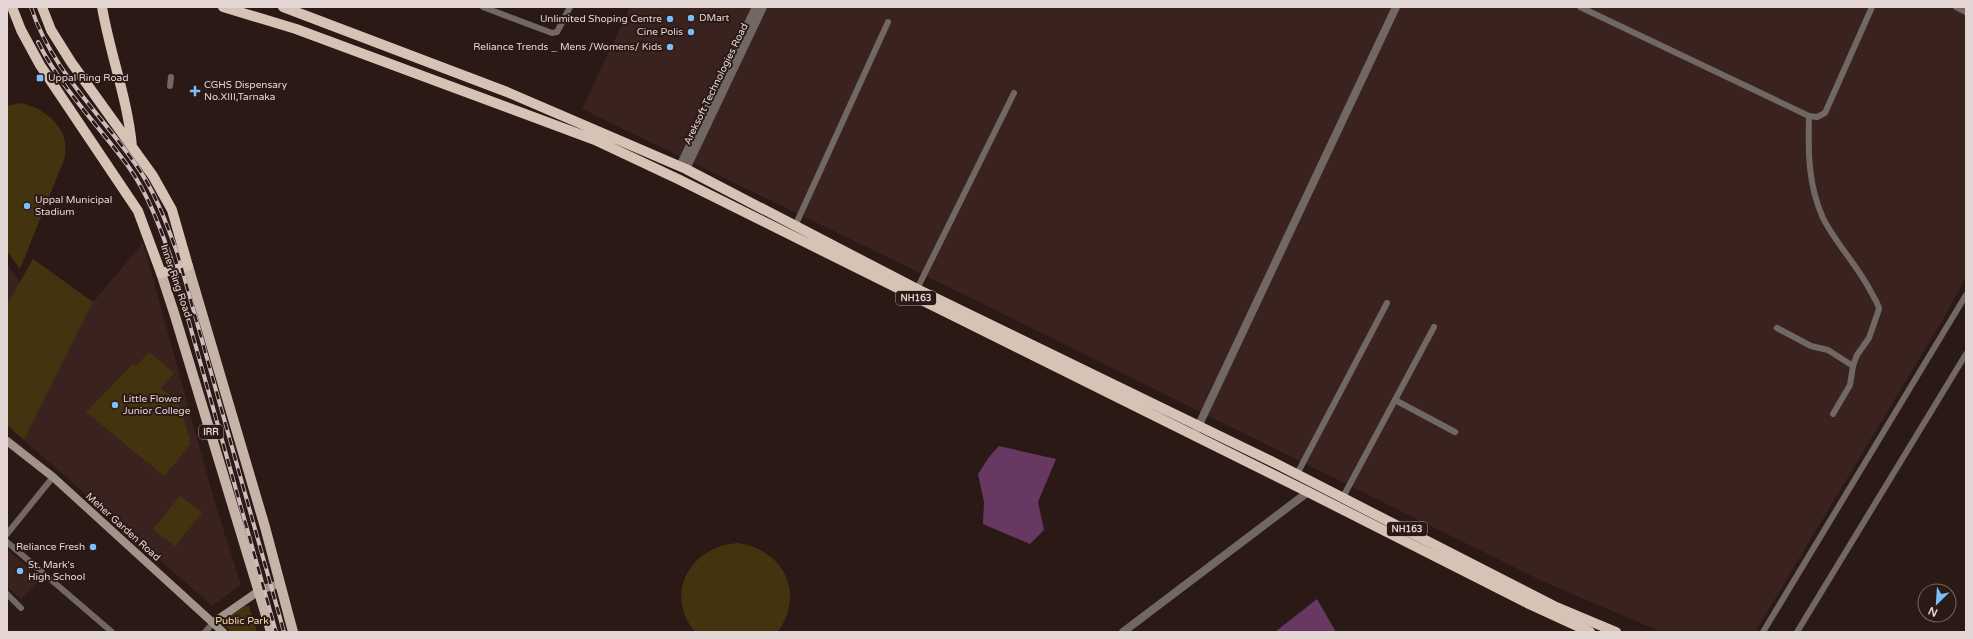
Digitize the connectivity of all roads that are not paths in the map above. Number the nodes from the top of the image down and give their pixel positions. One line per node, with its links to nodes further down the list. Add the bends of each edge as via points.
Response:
1 (12, 7): 24 (highway, Inner Ring Road / IRR, via 40,65 138,211)
2 (42, 7): 20 (highway, Inner Ring Road / IRR, via 51,30 71,62)
3 (102, 7): 20 (highway, via 130,122)
4 (223, 7): 36 (highway, NH163, via 296,30 595,140)
5 (283, 7): 21 (highway, NH163, via 507,92)
6 (483, 7): 7 (street, via 552,32 557,32)
7 (570, 7)
8 (756, 7): 21 (street, Areksoft Technologies Road)
9 (763, 7): 21 (street, Areksoft Technologies Road)
10 (1396, 7): 34 (street)
11 (1580, 7): 19 (street)
12 (1872, 7): 19 (street, via 1825,113 1817,117)
13 (1956, 7): 14 (street)
14 (1966, 12)
15 (888, 22): 22 (street)
16 (171, 78): 17 (street)
17 (170, 86)
18 (1014, 93): 25 (street)
19 (1809, 116): 31 (street, via 1810,178 1817,203 1823,219 1869,287 1878,306 1875,324)
20 (132, 148): 23 (highway, Inner Ring Road / IRR, via 153,176 172,210)
21 (683, 168): 22 (highway, NH163)
22 (795, 226): 25 (highway, NH163)
23 (188, 266): 24 (highway); 45 (main road, Inner Ring Road / IRR, via 265,527)
24 (161, 273): 46 (main road, Inner Ring Road / IRR)
25 (917, 289): 34 (highway, NH163)
26 (1966, 295): 58 (street)
27 (1387, 302): 38 (street)
28 (1434, 327): 32 (street)
29 (1777, 328): 31 (street, via 1811,346 1828,350)
30 (1966, 354): 59 (street)
31 (1853, 366): 33 (street, via 1850,385)
32 (1394, 400): 35 (street); 42 (street)
33 (1833, 414)
34 (1199, 426): 36 (street); 38 (highway, NH163)
35 (1455, 432)
36 (1194, 436): 41 (highway, NH163)
37 (7, 441): 39 (main road, Meher Garden Road)
38 (1298, 474): 40 (highway, NH163)
39 (53, 477): 43 (street); 49 (main road, Meher Garden Road)
40 (1315, 482): 41 (highway); 42 (highway, NH163)
41 (1308, 492): 55 (street); 56 (highway, NH163, via 1529,604)
42 (1343, 497): 57 (highway, NH163, via 1554,606)
43 (7, 534)
44 (7, 542): 50 (street)
45 (279, 584): 46 (main road); 54 (main road, IRR)
46 (260, 590): 49 (main road); 53 (main road, IRR)
47 (8, 596): 48 (street)
48 (21, 608)
49 (214, 622): 51 (street); 52 (main road, Meher Garden Road)
50 (112, 632)
51 (205, 632)
52 (223, 632)
53 (271, 632)
54 (293, 632)
55 (1123, 632)
56 (1590, 632)
57 (1616, 632)
58 (1763, 632)
59 (1797, 632)

